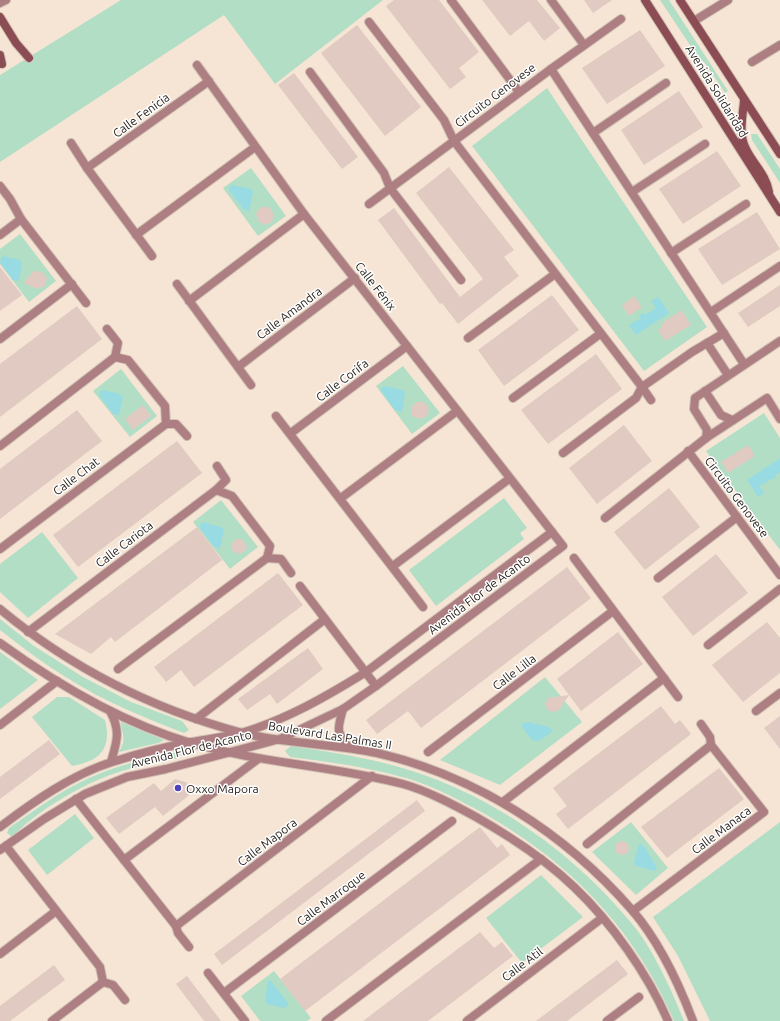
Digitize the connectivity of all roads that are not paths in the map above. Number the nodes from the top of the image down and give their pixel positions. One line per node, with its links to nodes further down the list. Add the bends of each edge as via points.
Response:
1 (451, 0): 21 (street)
2 (551, 0): 10 (street)
3 (645, 0): 33 (main road, Avenida Solidaridad)
4 (728, 0): 8 (street)
5 (684, 1): 8 (main road, Avenida Solidaridad)
6 (0, 17): 13 (main road)
7 (621, 19): 10 (street)
8 (694, 21): 22 (main road, Avenida Solidaridad)
9 (369, 22): 24 (street, via 444,120)
10 (584, 45): 17 (street)
11 (780, 45): 14 (street)
12 (0, 55): 15 (main road)
13 (29, 58)
14 (752, 62)
15 (2, 64)
16 (197, 65): 19 (street, Calle Fénix)
17 (551, 69): 21 (street, Circuito Genovese); 23 (street, Circuito Genovese)
18 (310, 72): 31 (street, via 384,173)
19 (208, 81): 27 (street, Calle Fénix); 29 (street, Calle Fenicia)
20 (666, 84): 23 (street)
21 (519, 92): 24 (street, Circuito Genovese)
22 (744, 100): 28 (main road, Avenida Solidaridad); 33 (main road, Avenida Solidaridad, via 741,132 745,148 767,181)
23 (593, 133): 32 (street, Circuito Genovese)
24 (454, 141): 31 (street); 44 (street, Circuito Genovese)
25 (71, 143): 29 (street)
26 (705, 144): 32 (street)
27 (255, 147): 37 (street, Calle Fénix); 40 (street)
28 (780, 154)
29 (87, 168): 40 (street)
30 (0, 186): 38 (street)
31 (390, 188): 34 (street); 46 (street)
32 (632, 192): 41 (street, Circuito Genovese)
33 (769, 195): 36 (main road, Avenida Solidaridad)
34 (369, 204)
35 (746, 204): 41 (street)
36 (780, 212)
37 (304, 214): 45 (street, Calle Fénix); 49 (street)
38 (21, 219): 39 (street); 47 (street)
39 (0, 235)
40 (136, 235): 42 (street)
41 (671, 253): 51 (street, Circuito Genovese)
42 (152, 256)
43 (780, 266): 51 (street)
44 (555, 274): 54 (street, Circuito Genovese); 55 (street)
45 (355, 278): 58 (street, Calle Fénix); 61 (street, Calle Amandra)
46 (461, 280)
47 (72, 284): 50 (street); 56 (street)
48 (177, 284): 49 (street)
49 (189, 300): 61 (street)
50 (86, 303)
51 (711, 312): 53 (street, Circuito Genovese)
52 (107, 329): 59 (street, via 118,343)
53 (724, 333): 57 (street); 60 (street, Circuito Genovese)
54 (600, 334): 64 (street, Circuito Genovese); 66 (street)
55 (468, 338)
56 (0, 339)
57 (707, 343): 62 (street); 64 (street)
58 (407, 346): 68 (street, Calle Fénix); 73 (street, Calle Corifa)
59 (115, 357): 72 (street, via 128,360 165,406); 76 (street)
60 (744, 364): 62 (street); 62 (street, via 780,341)
61 (238, 367): 63 (street)
62 (728, 375): 65 (street)
63 (251, 385)
64 (642, 387): 67 (street, Circuito Genovese); 78 (street, via 636,398)
65 (705, 391): 71 (street, via 721,415); 75 (street, Circuito Genovese, via 695,398 694,409 705,426)
66 (513, 398)
67 (652, 400)
68 (457, 411): 80 (street, Calle Fénix); 82 (street)
69 (276, 416): 73 (street)
70 (780, 419): 71 (street, Circuito Genovese, via 767,398)
71 (732, 420): 75 (street, Circuito Genovese)
72 (166, 424): 74 (street, via 176,424); 87 (street, Calle Chat)
73 (290, 433): 82 (street)
74 (187, 436)
75 (706, 438): 77 (street, Circuito Genovese)
76 (0, 446)
77 (688, 451): 83 (street, Circuito Genovese); 84 (street)
78 (563, 453)
79 (217, 466): 81 (street, Calle Cariota, via 226,480)
80 (509, 479): 85 (street, Calle Fénix); 90 (street)
81 (216, 490): 88 (street, via 232,496 270,546); 100 (street, Calle Cariota)
82 (341, 498): 90 (street)
83 (737, 517): 92 (street, Circuito Genovese); 93 (street)
84 (605, 518)
85 (552, 532): 86 (street, Calle Fénix); 104 (street, Avenida Flor de Acanto)
86 (563, 546): 107 (street, Avenida Flor de Acanto)
87 (0, 549)
88 (268, 558): 91 (street, via 281,559); 103 (street)
89 (574, 558): 98 (street)
90 (393, 566): 96 (street)
91 (291, 573)
92 (780, 575)
93 (658, 578)
94 (300, 586): 99 (street)
95 (780, 589): 102 (street)
96 (423, 607)
97 (0, 609): 100 (street, Boulevard Las Palmas II)
98 (613, 611): 105 (street); 121 (street, Calle Lilla)
99 (325, 619): 104 (street); 113 (street)
100 (28, 632): 113 (street, Boulevard Las Palmas II, via 59,654 114,685)
101 (0, 643): 106 (street)
102 (708, 645)
103 (118, 669)
104 (366, 672): 107 (street); 116 (street, Avenida Flor de Acanto, via 294,712)
105 (664, 678): 109 (street); 127 (street)
106 (56, 680): 111 (street); 114 (street)
107 (376, 686): 110 (street, Avenida Flor de Acanto)
108 (780, 693): 112 (street)
109 (678, 697)
110 (343, 709): 117 (street, Avenida Flor de Acanto); 120 (street, via 339,735)
111 (110, 710): 118 (street, via 156,731); 124 (street, via 118,737)
112 (756, 711)
113 (196, 719): 116 (street, Boulevard Las Palmas II)
114 (0, 724)
115 (701, 724): 119 (street, Calle Manaca, via 710,737)
116 (241, 733): 117 (street, Boulevard Las Palmas II); 118 (street, Avenida Flor de Acanto)
117 (280, 739): 120 (street, Boulevard Las Palmas II); 122 (street, Avenida Flor de Acanto)
118 (189, 742): 122 (street); 124 (street, Avenida Flor de Acanto)
119 (711, 745): 130 (street); 135 (street, Calle Manaca, via 764,812)
120 (349, 748): 127 (street, Boulevard Las Palmas II, via 429,768)
121 (428, 752)
122 (226, 753): 123 (street); 126 (street, Avenida Flor de Acanto, via 128,777)
123 (258, 759): 125 (street); 133 (street)
124 (111, 762): 129 (street, Avenida Flor de Acanto, via 45,795)
125 (372, 776): 132 (street, via 407,785 449,803 502,832); 137 (street, Calle Mapora)
126 (76, 799): 131 (street, Avenida Flor de Acanto); 133 (street)
127 (503, 802): 135 (street, Boulevard Las Palmas II, via 579,857)
128 (452, 821): 142 (street, Calle Marroque)
129 (0, 827)
130 (587, 844)
131 (3, 848): 134 (street)
132 (541, 859): 136 (street, via 574,887); 147 (street)
133 (124, 860): 137 (street)
134 (56, 911): 139 (street); 141 (street, via 100,967)
135 (633, 911): 151 (street, Boulevard Las Palmas II, via 658,948 680,989)
136 (602, 918): 148 (street, Calle Atil); 150 (street, via 638,966 659,1000)
137 (176, 926): 138 (street)
138 (189, 947)
139 (0, 954)
140 (208, 973): 142 (street)
141 (103, 982): 144 (street, via 113,985); 145 (street)
142 (224, 993): 146 (street)
143 (639, 997): 149 (street)
144 (125, 1000)
145 (52, 1021)
146 (245, 1021)
147 (326, 1021)
148 (467, 1021)
149 (607, 1021)
150 (668, 1021)
151 (693, 1021)

